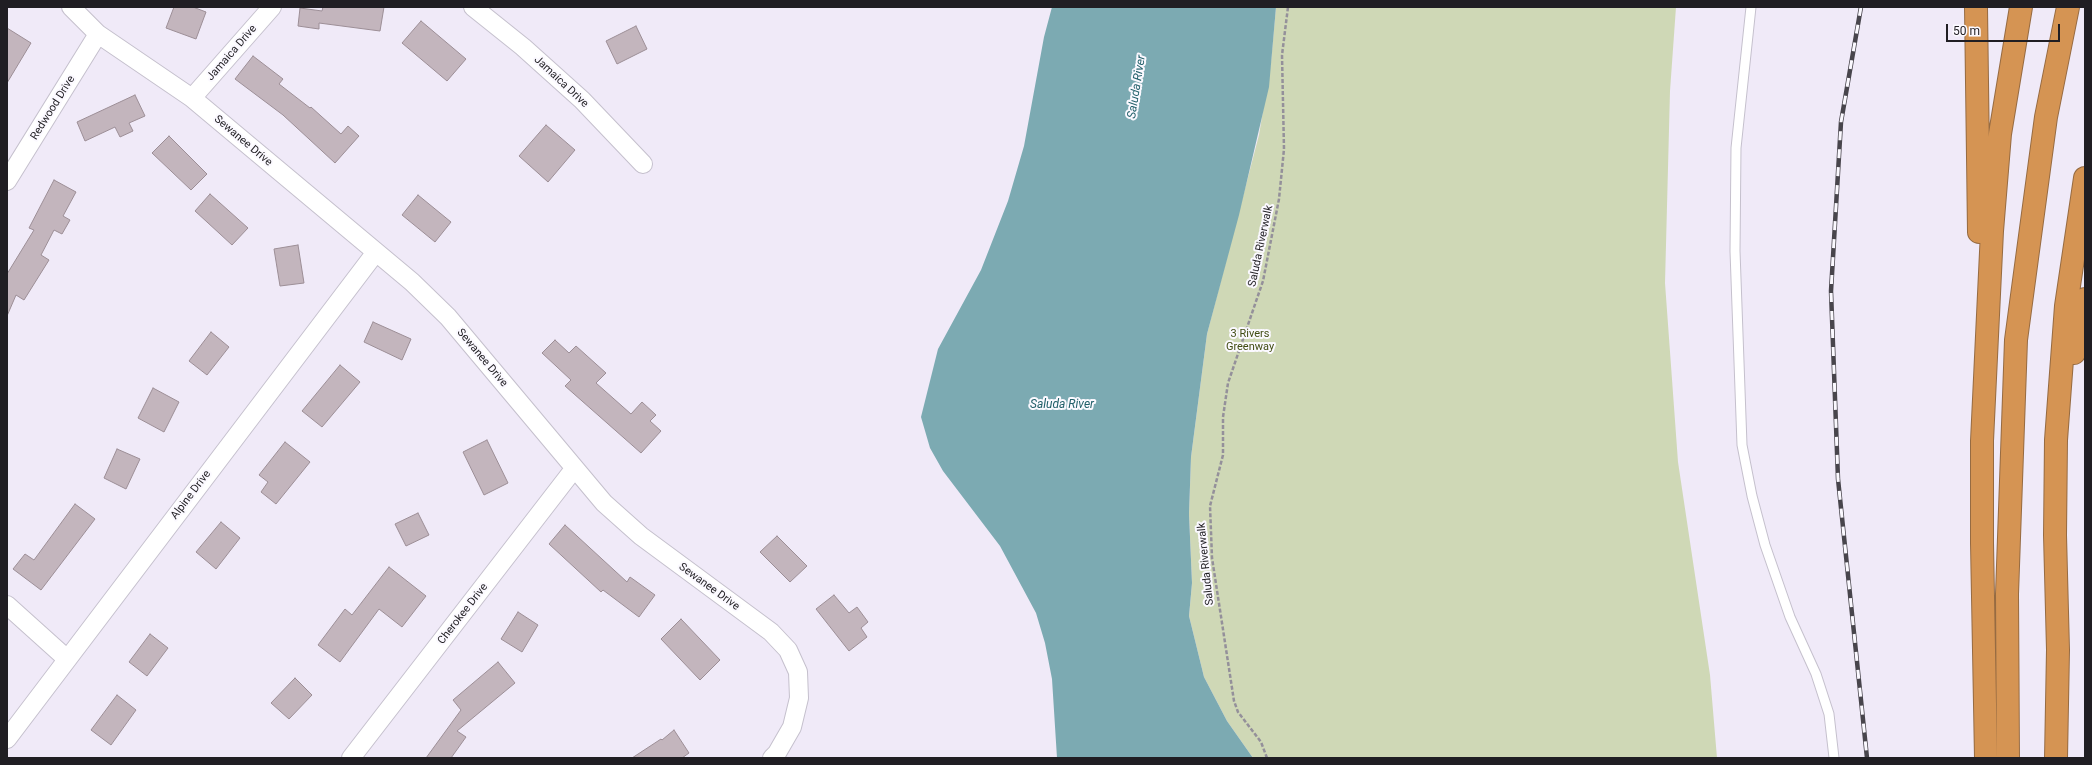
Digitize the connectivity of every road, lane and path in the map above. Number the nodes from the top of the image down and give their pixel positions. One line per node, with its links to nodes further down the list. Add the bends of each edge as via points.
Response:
1 (72, 7): 9 (street, Sewanee Drive)
2 (272, 7): 10 (street, Jamaica Drive)
3 (473, 7): 11 (street, Jamaica Drive, via 523,47 582,100)
4 (1288, 7): 24 (path, Saluda Riverwalk, via 1282,55 1284,149 1279,199 1263,281 1228,383 1223,417 1223,455 1210,506 1212,558 1234,701 1238,712 1261,742)
5 (1751, 7): 25 (lane, via 1736,148 1735,251 1742,445 1765,545 1790,617 1816,674 1829,714)
6 (1976, 7): 17 (highway)
7 (2021, 7): 17 (highway, via 2000,134 1992,232)
8 (2068, 7): 27 (highway, via 2046,117 2016,340 2007,594)
9 (98, 34): 10 (street, Sewanee Drive); 13 (street, Redwood Drive)
10 (192, 98): 14 (street, Sewanee Drive)
11 (643, 164)
12 (2085, 178): 16 (highway, via 2066,306)
13 (7, 181)
14 (376, 252): 18 (street, Sewanee Drive, via 448,317); 20 (street, Alpine Drive)
15 (2085, 299): 16 (highway)
16 (2056, 440): 28 (highway)
17 (1982, 442): 26 (highway)
18 (574, 469): 22 (street, Cherokee Drive); 23 (street, Sewanee Drive, via 604,503 641,536 770,632 788,650 798,672 799,698 792,726 778,753)
19 (7, 605): 20 (street)
20 (67, 659): 21 (street, Alpine Drive)
21 (7, 739)
22 (351, 758)
23 (772, 758)
24 (1267, 758)
25 (1834, 758)
26 (1986, 758)
27 (2008, 758)
28 (2056, 758)

